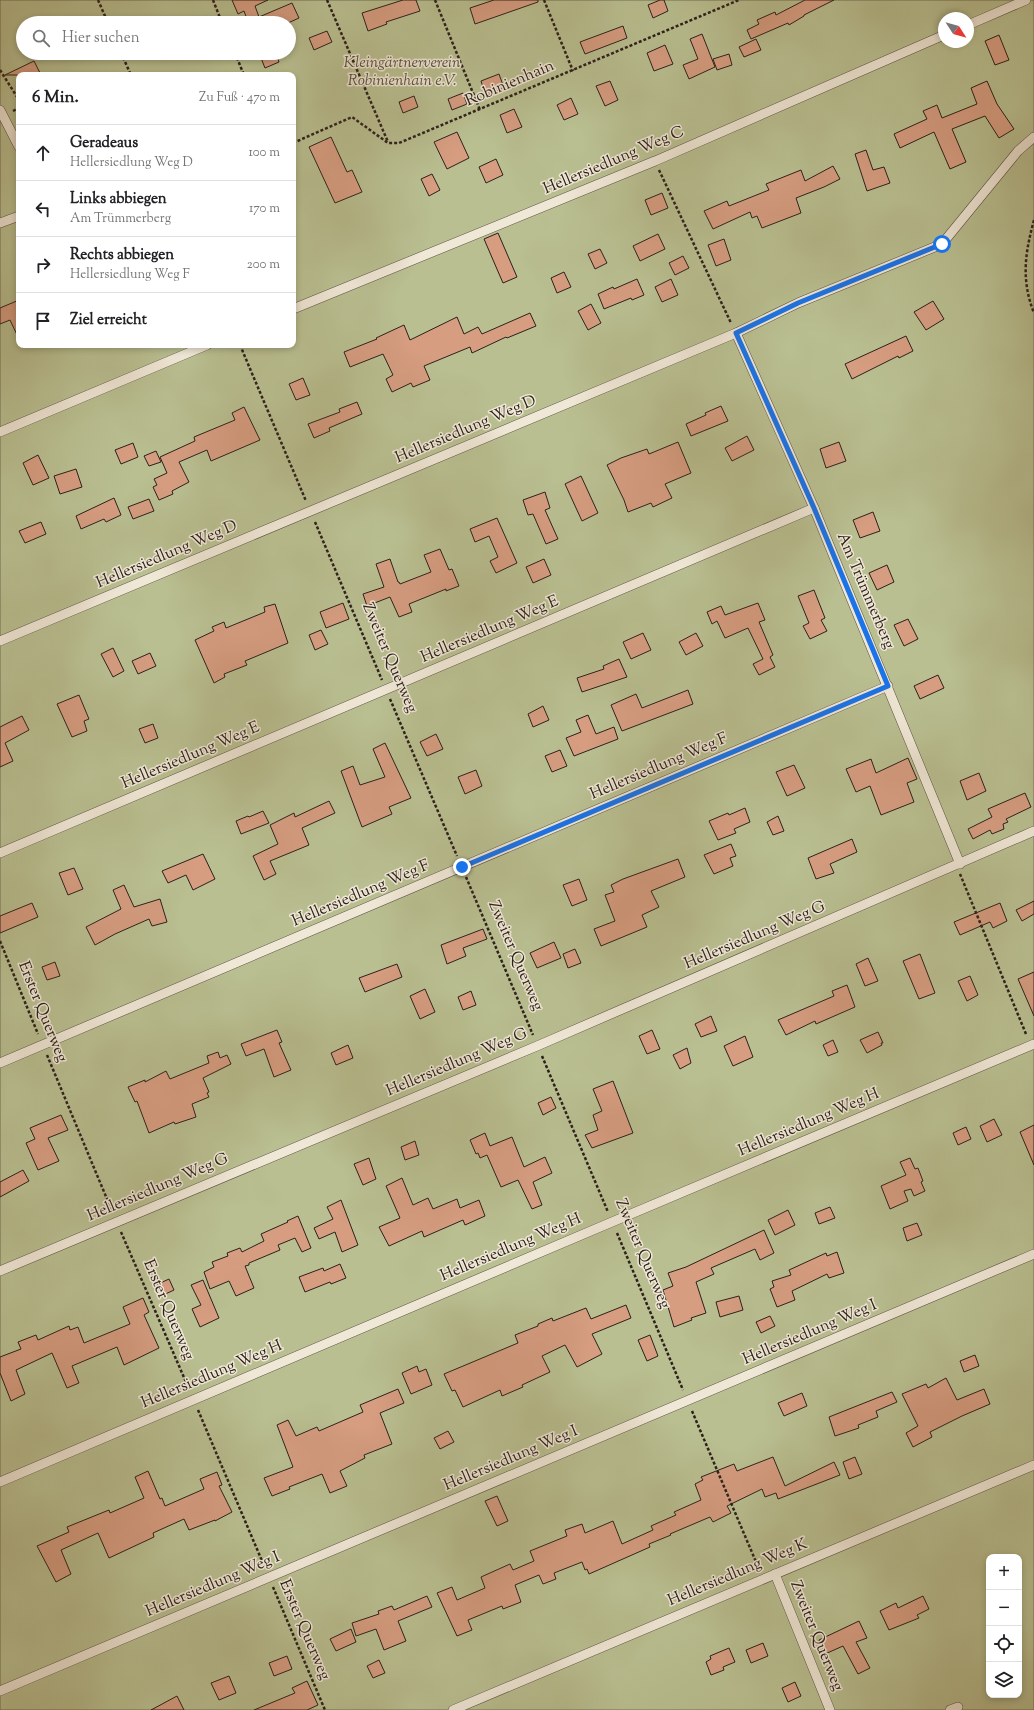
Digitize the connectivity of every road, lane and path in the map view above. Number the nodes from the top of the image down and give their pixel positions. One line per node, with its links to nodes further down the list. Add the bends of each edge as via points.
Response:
1 (98, 0): 8 (path)
2 (213, 0): 9 (path)
3 (327, 0): 24 (path)
4 (435, 0): 19 (path)
5 (544, 0): 15 (path)
6 (739, 0): 15 (path, Robinienhain)
7 (1026, 0): 10 (lane)
8 (105, 16)
9 (219, 16)
10 (974, 22)
11 (938, 39): 25 (lane, Hellersiedlung Weg C)
12 (124, 60): 16 (path)
13 (238, 60): 17 (path)
14 (0, 70): 18 (path)
15 (573, 71): 19 (path, Robinienhain)
16 (130, 72)
17 (243, 72)
18 (16, 95)
19 (480, 110): 24 (path, Robinienhain, via 400,143)
20 (2, 113): 22 (lane)
21 (1034, 137): 31 (lane, Hellersiedlung Weg D, via 1018,151 942,244 798,303)
22 (16, 140)
23 (296, 142): 24 (path, via 352,117)
24 (388, 143)
25 (655, 161): 29 (lane, Hellersiedlung Weg C); 31 (path)
26 (16, 217): 28 (lane)
27 (1034, 220): 30 (path, via 1026,248 1026,283)
28 (0, 224)
29 (296, 308)
30 (1034, 313)
31 (736, 333): 35 (lane, Am Trümmerberg); 36 (lane, Hellersiedlung Weg D)
32 (199, 348): 34 (lane)
33 (241, 348): 36 (path, Zweiter Querweg)
34 (0, 432)
35 (814, 508): 38 (lane, Am Trümmerberg); 39 (lane, Hellersiedlung Weg E)
36 (310, 511): 37 (lane, Hellersiedlung Weg D); 39 (path, Zweiter Querweg)
37 (0, 641)
38 (888, 686): 42 (lane, Am Trümmerberg); 43 (lane, Hellersiedlung Weg F)
39 (386, 690): 41 (lane, Hellersiedlung Weg E); 43 (path, Zweiter Querweg)
40 (1034, 831): 42 (lane, Hellersiedlung Weg G)
41 (0, 853)
42 (958, 864): 46 (path); 47 (lane, Hellersiedlung Weg G)
43 (462, 867): 45 (lane, Hellersiedlung Weg F); 47 (path, Zweiter Querweg)
44 (0, 941): 45 (path, Erster Querweg)
45 (43, 1045): 48 (lane, Hellersiedlung Weg F); 49 (path, Erster Querweg)
46 (1032, 1045): 50 (lane, Hellersiedlung Weg H)
47 (537, 1046): 49 (lane, Hellersiedlung Weg G); 50 (path, Zweiter Querweg)
48 (0, 1063)
49 (117, 1222): 52 (lane, Hellersiedlung Weg G); 53 (path, Erster Querweg)
50 (612, 1222): 53 (lane, Hellersiedlung Weg H); 54 (path, Zweiter Querweg)
51 (1034, 1254): 54 (lane, Hellersiedlung Weg I)
52 (0, 1271)
53 (193, 1400): 56 (lane, Hellersiedlung Weg H); 58 (path, Erster Querweg)
54 (688, 1401): 58 (lane, Hellersiedlung Weg I); 59 (path, Zweiter Querweg)
55 (1034, 1464): 57 (lane, Hellersiedlung Weg K)
56 (0, 1482)
57 (775, 1574): 59 (lane, Hellersiedlung Weg K); 63 (lane, Zweiter Querweg)
58 (269, 1578): 60 (lane, Hellersiedlung Weg I); 61 (path, Erster Querweg)
59 (764, 1578): 62 (lane, Hellersiedlung Weg K)
60 (0, 1691)
61 (325, 1710)
62 (454, 1710)
63 (830, 1710)

